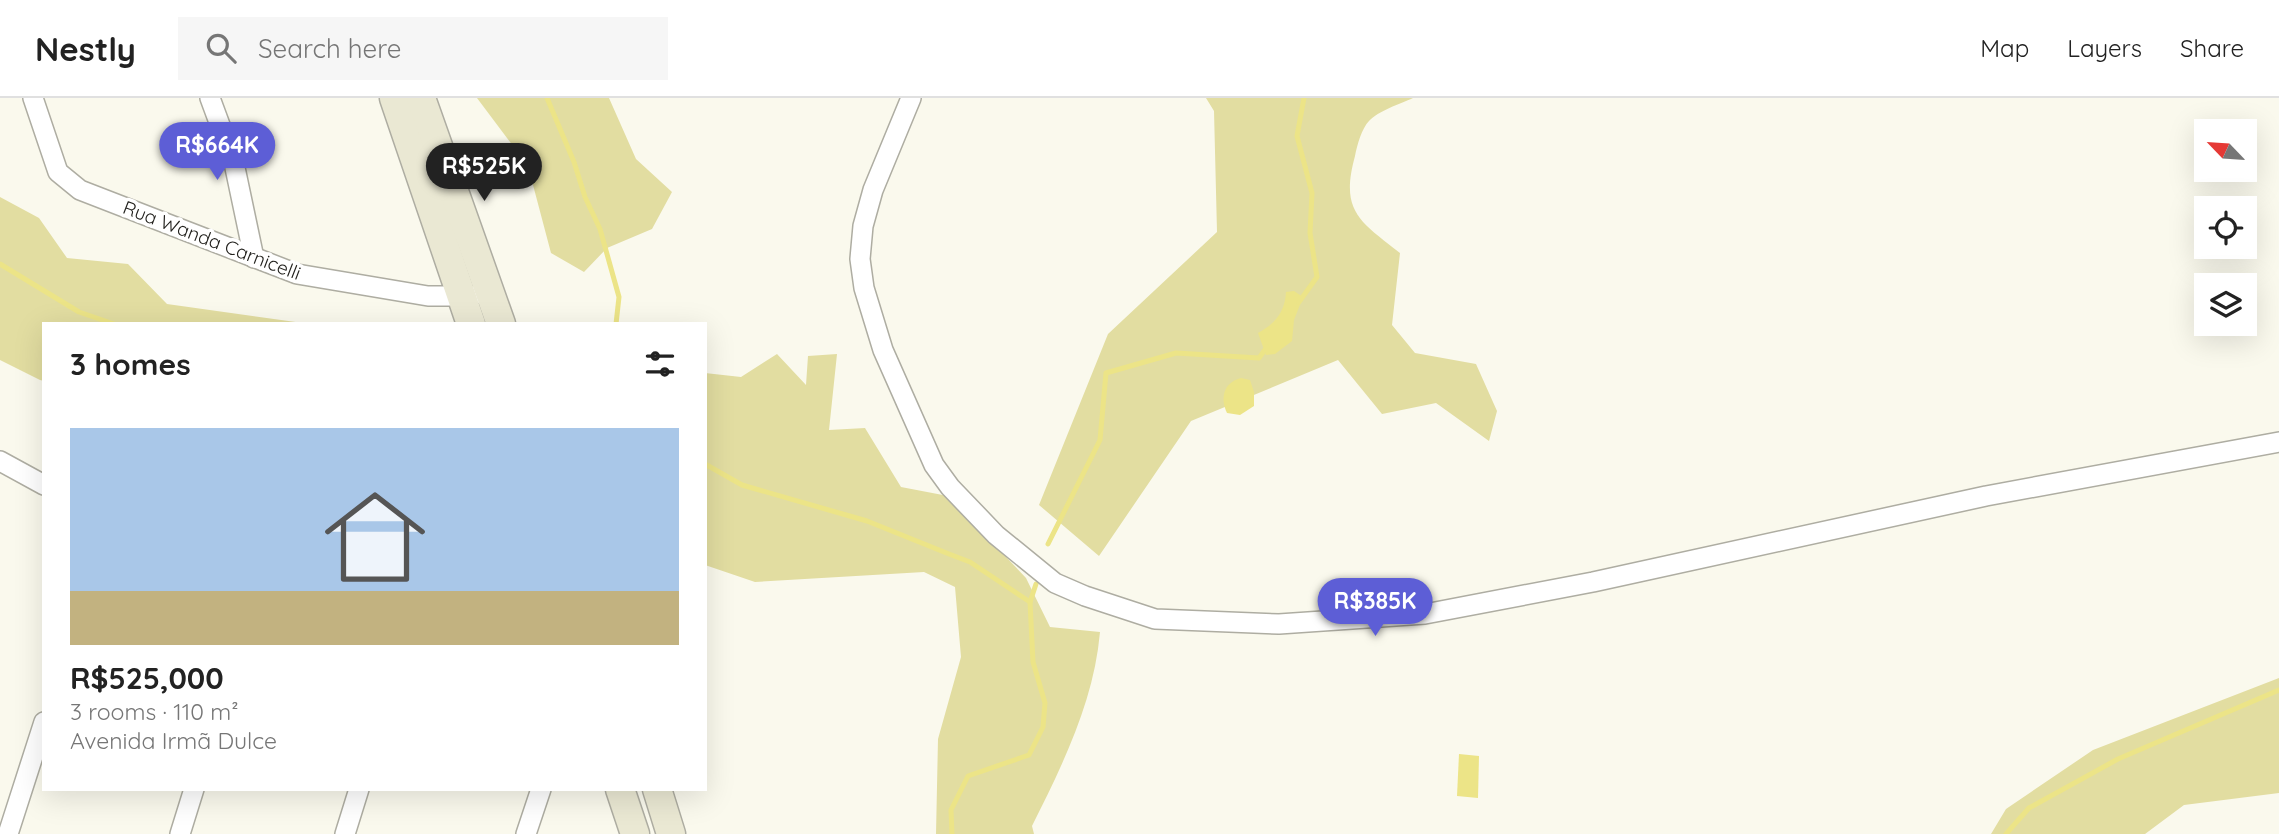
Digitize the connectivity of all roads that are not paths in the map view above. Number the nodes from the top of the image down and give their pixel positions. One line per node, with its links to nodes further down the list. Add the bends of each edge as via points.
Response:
1 (33, 98): 6 (street, Rua Wanda Carnicelli, via 64,179 80,190)
2 (211, 98): 6 (street, via 234,163)
3 (394, 98): 7 (street)
4 (421, 98): 7 (street)
5 (911, 98): 9 (street, via 873,190 860,259 863,288 883,350 934,465 996,535 1055,583 1155,619 1279,624 1425,614 1986,496)
6 (254, 258): 7 (street, Rua Wanda Carnicelli, via 298,274)
7 (475, 305): 8 (street)
8 (498, 322)
9 (2279, 442)
10 (0, 461): 11 (street)
11 (42, 484)
12 (42, 728): 18 (street)
13 (193, 791): 19 (street)
14 (358, 791): 20 (street)
15 (540, 791): 21 (street)
16 (621, 791): 22 (street)
17 (658, 791): 23 (street)
18 (8, 834)
19 (180, 834)
20 (345, 834)
21 (526, 834)
22 (635, 834)
23 (671, 834)

